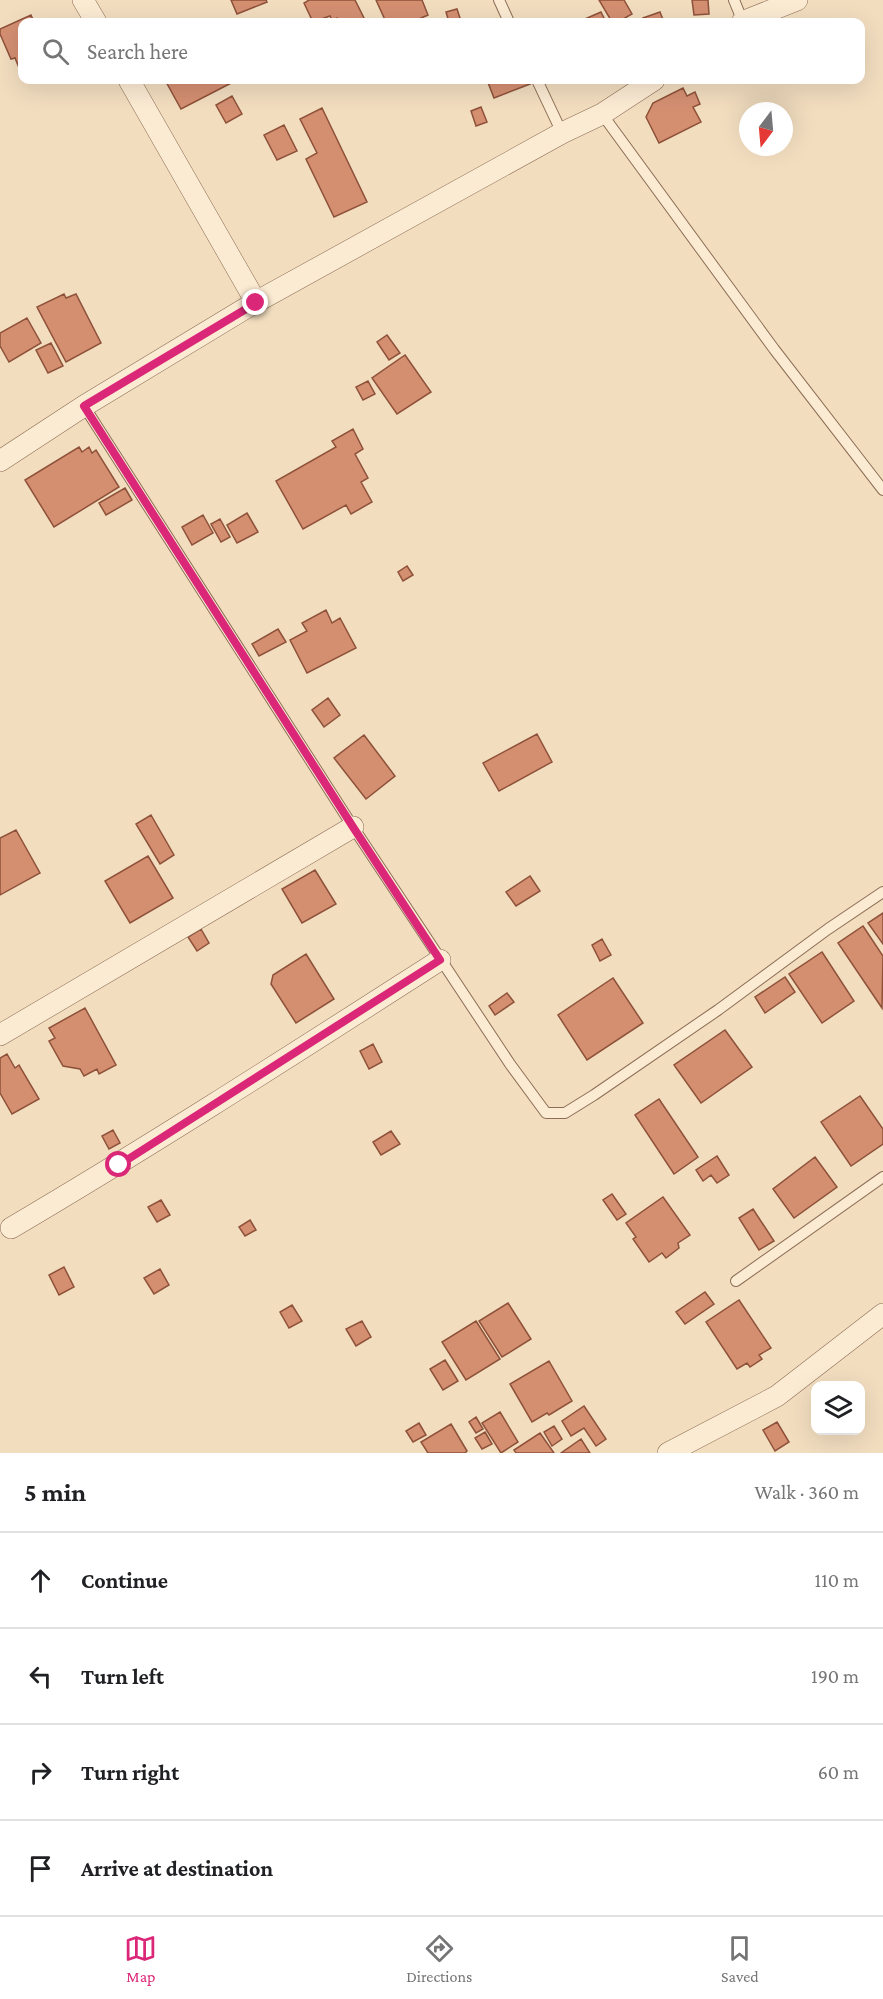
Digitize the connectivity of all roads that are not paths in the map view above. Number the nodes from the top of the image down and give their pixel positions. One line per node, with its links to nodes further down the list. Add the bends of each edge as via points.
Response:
1 (83, 0): 5 (street)
2 (499, 0): 6 (lane)
3 (734, 0): 7 (lane)
4 (797, 0): 8 (street)
5 (94, 18)
6 (507, 18)
7 (741, 18)
8 (752, 18)
9 (131, 84): 14 (street)
10 (539, 84): 13 (lane)
11 (648, 84): 12 (street)
12 (602, 114): 13 (street); 17 (lane)
13 (562, 133): 14 (street)
14 (256, 303): 15 (street)
15 (84, 406): 16 (street); 18 (lane)
16 (0, 461)
17 (883, 490)
18 (353, 827): 20 (lane); 21 (street)
19 (883, 891): 20 (lane, via 718,1010 565,1113 546,1113)
20 (440, 960): 23 (street, via 119,1165)
21 (0, 1035)
22 (883, 1177): 24 (lane)
23 (11, 1228)
24 (736, 1281)
25 (883, 1314): 26 (street, via 777,1396)
26 (668, 1453)

